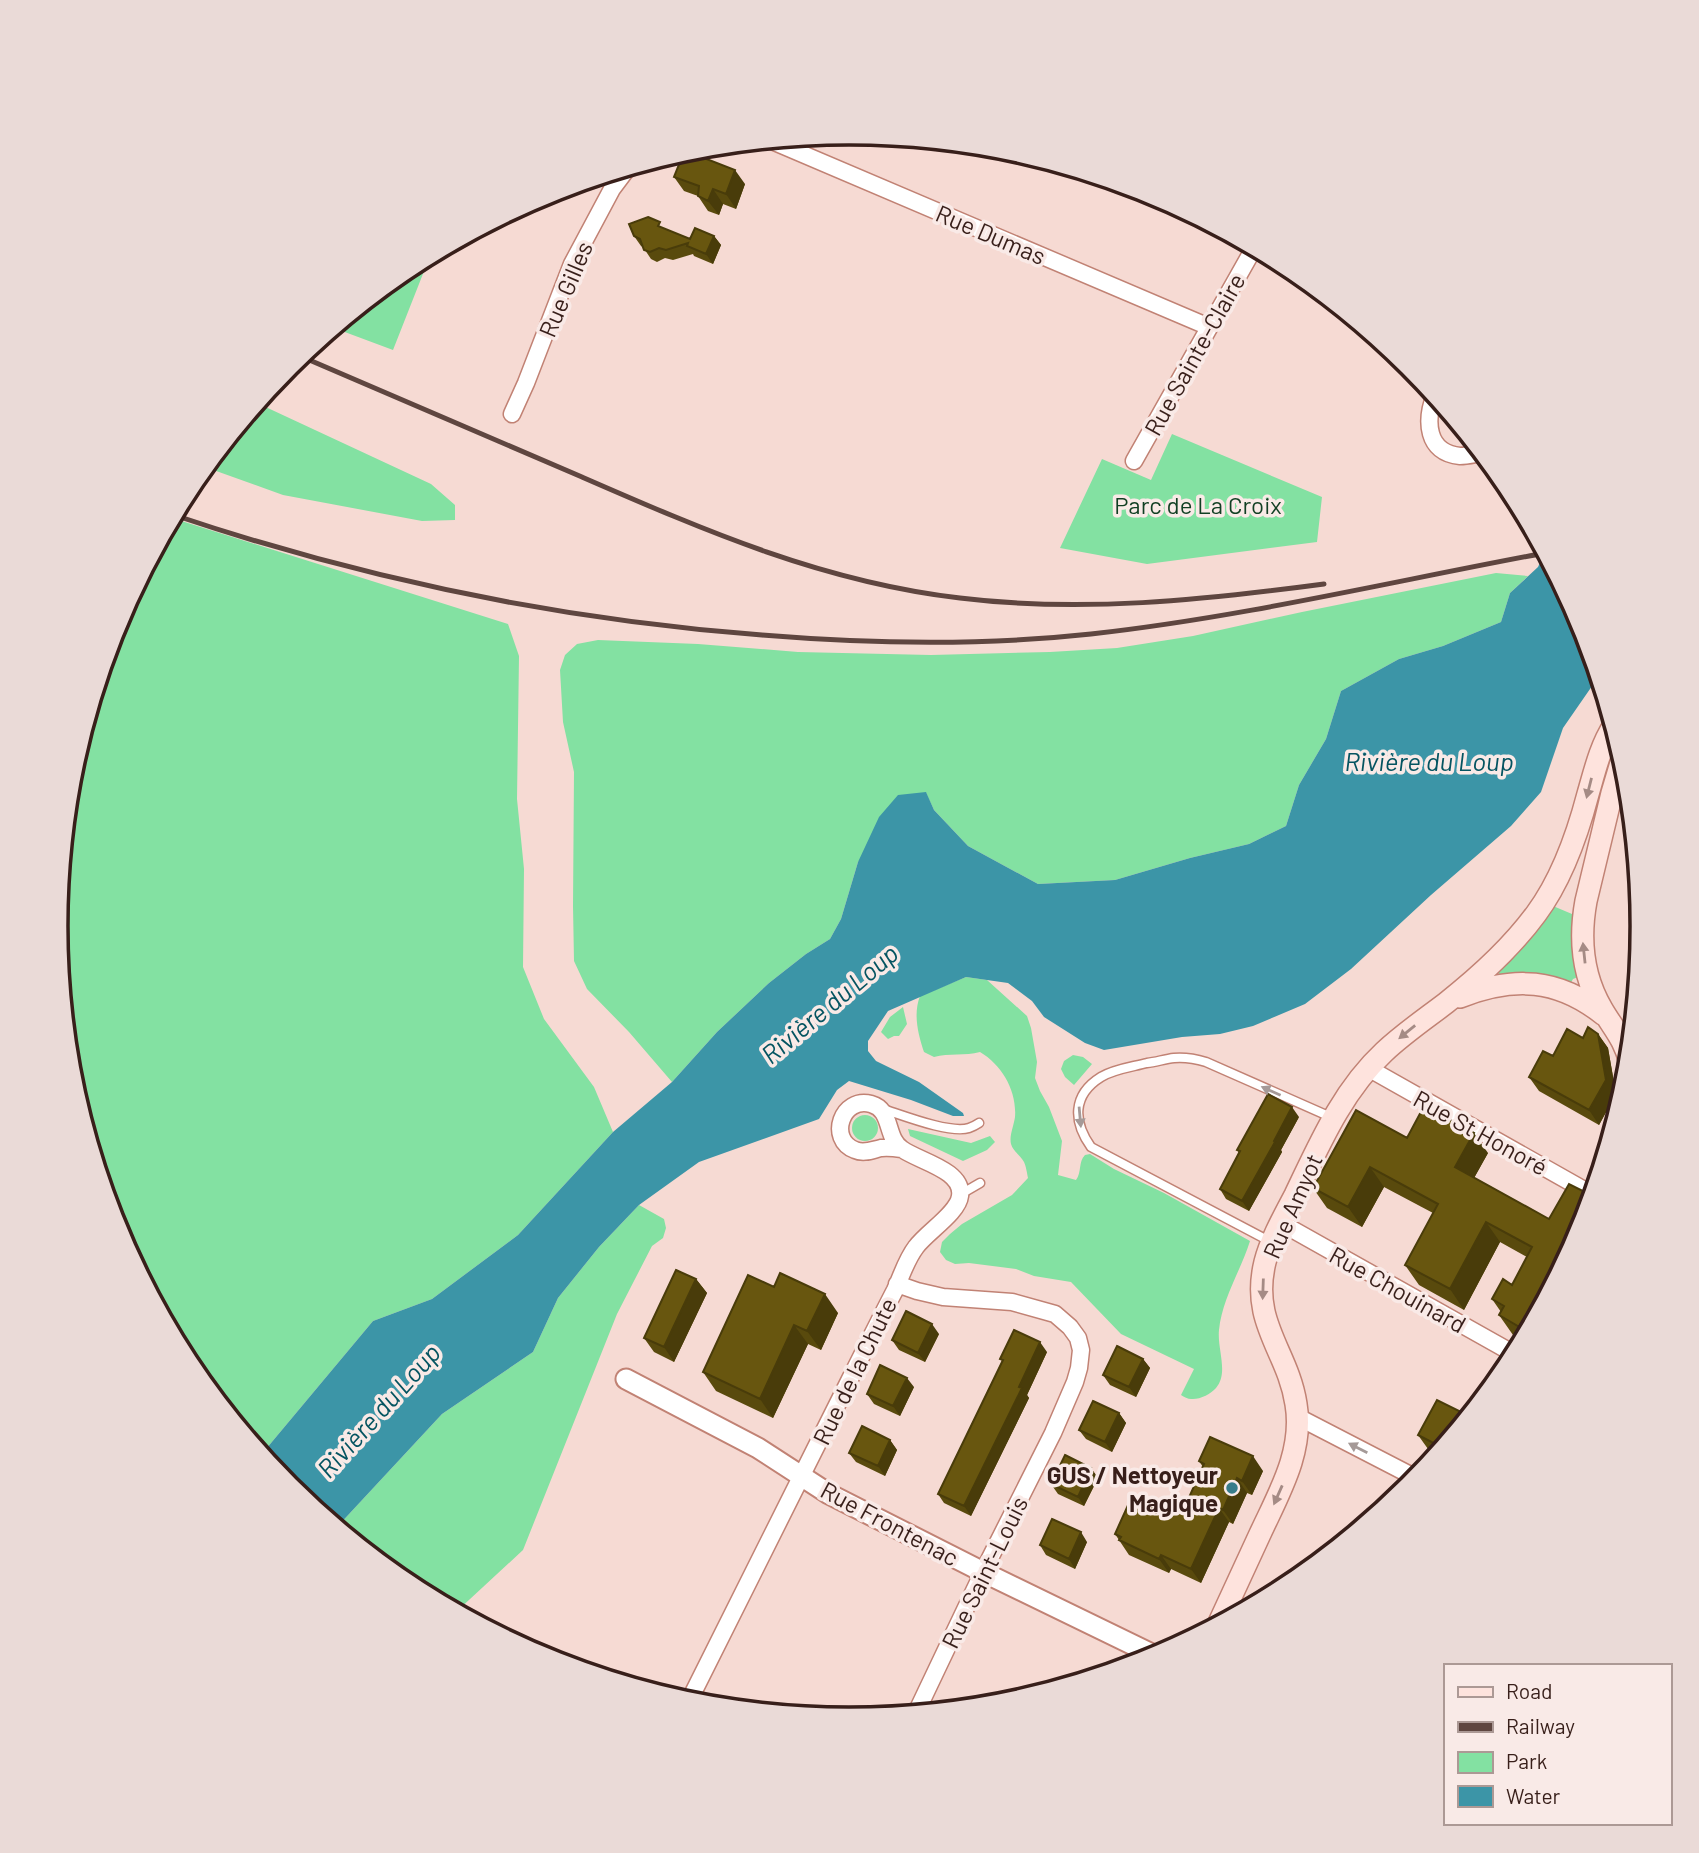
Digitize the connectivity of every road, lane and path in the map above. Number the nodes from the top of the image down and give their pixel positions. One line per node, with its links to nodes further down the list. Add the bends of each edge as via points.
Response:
1 (788, 148): 4 (street, Rue Dumas)
2 (618, 181): 6 (street, Rue Gilles, via 572,264)
3 (1250, 256): 4 (street, Rue Sainte-Claire)
4 (1209, 327): 8 (street, Rue Sainte-Claire)
5 (1432, 405): 7 (street, via 1428,417 1436,445 1444,452)
6 (512, 414)
7 (1472, 454)
8 (1134, 461)
9 (1607, 738): 11 (main road, Rue Amyot, one-way to 11, via 1553,888 1521,934)
10 (1616, 776): 12 (main road, one-way to 10, via 1587,974 1583,928)
11 (1453, 997): 12 (main road, via 1527,983 1565,993); 14 (main road, Rue Amyot, one-way to 14)
12 (1608, 1019): 13 (main road)
13 (1623, 1037)
14 (1368, 1068): 16 (main road, Rue Amyot); 20 (street, Rue St Honoré)
15 (880, 1108): 17 (lane, via 958,1129); 18 (street, via 893,1141); 18 (street, via 864,1103 848,1109 840,1123 843,1139 859,1152)
16 (1333, 1118): 22 (main road, Rue Amyot); 23 (lane, one-way to 23, via 1190,1058 1118,1070 1090,1086 1079,1103 1079,1124 1091,1147)
17 (979, 1123)
18 (902, 1149): 21 (street, via 951,1175)
19 (980, 1183): 21 (lane)
20 (1584, 1190)
21 (961, 1194): 24 (street, Rue de la Chute, via 955,1208 922,1238)
22 (1281, 1223): 23 (main road, Rue Amyot); 25 (street, Rue Chouinard)
23 (1272, 1243): 27 (main road, Rue Amyot, one-way to 27, via 1261,1291 1264,1313 1290,1381)
24 (897, 1284): 29 (street, Rue de la Chute); 30 (street, Rue Saint-Louis, via 943,1297 1031,1306 1055,1314 1078,1338 1081,1350 1075,1382)
25 (1506, 1349)
26 (626, 1379): 29 (street, Rue Frontenac)
27 (1298, 1417): 28 (street, one-way to 27); 31 (main road, Rue Amyot, one-way to 31, via 1290,1467)
28 (1407, 1473)
29 (802, 1475): 30 (street, Rue Frontenac, via 828,1493); 33 (street, Rue de la Chute)
30 (983, 1572): 32 (street, Rue Frontenac); 34 (street, Rue Saint-Louis)
31 (1224, 1611)
32 (1143, 1650)
33 (693, 1692)
34 (920, 1704)

